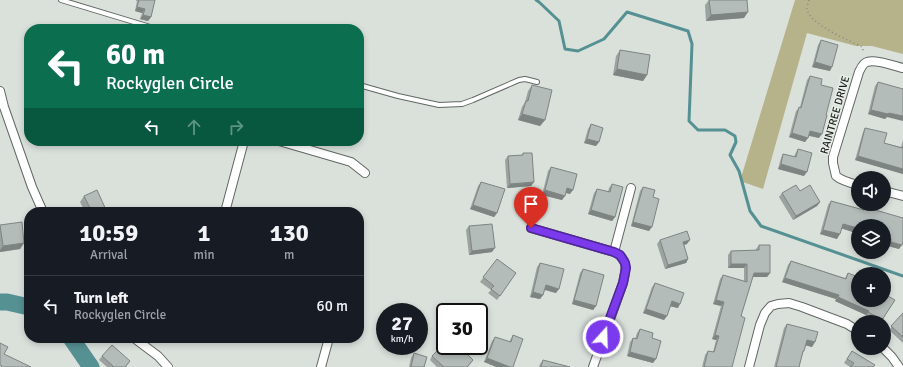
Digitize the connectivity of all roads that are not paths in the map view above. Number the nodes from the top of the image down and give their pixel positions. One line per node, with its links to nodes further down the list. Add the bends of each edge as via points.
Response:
1 (61, 0): 2 (lane)
2 (140, 24)
3 (903, 68): 10 (street, RAINTREE DRIVE, via 876,61 866,62 859,72 833,157 836,176)
4 (537, 82): 5 (lane, via 519,80 462,104 439,105)
5 (364, 86)
6 (0, 90): 14 (street)
7 (243, 146): 15 (street)
8 (295, 146): 9 (street, via 351,162)
9 (365, 173)
10 (851, 183)
11 (631, 188): 17 (street)
12 (891, 193): 13 (street)
13 (903, 196)
14 (41, 207)
15 (226, 207)
16 (531, 228): 17 (street)
17 (614, 252): 24 (street, via 620,255 626,268)
18 (851, 327): 25 (street, via 802,306 789,303 772,306 765,313 760,325)
19 (141, 343): 22 (street)
20 (327, 343): 23 (street)
21 (890, 355): 26 (street)
22 (168, 367)
23 (320, 367)
24 (593, 367)
25 (749, 367)
26 (899, 367)

